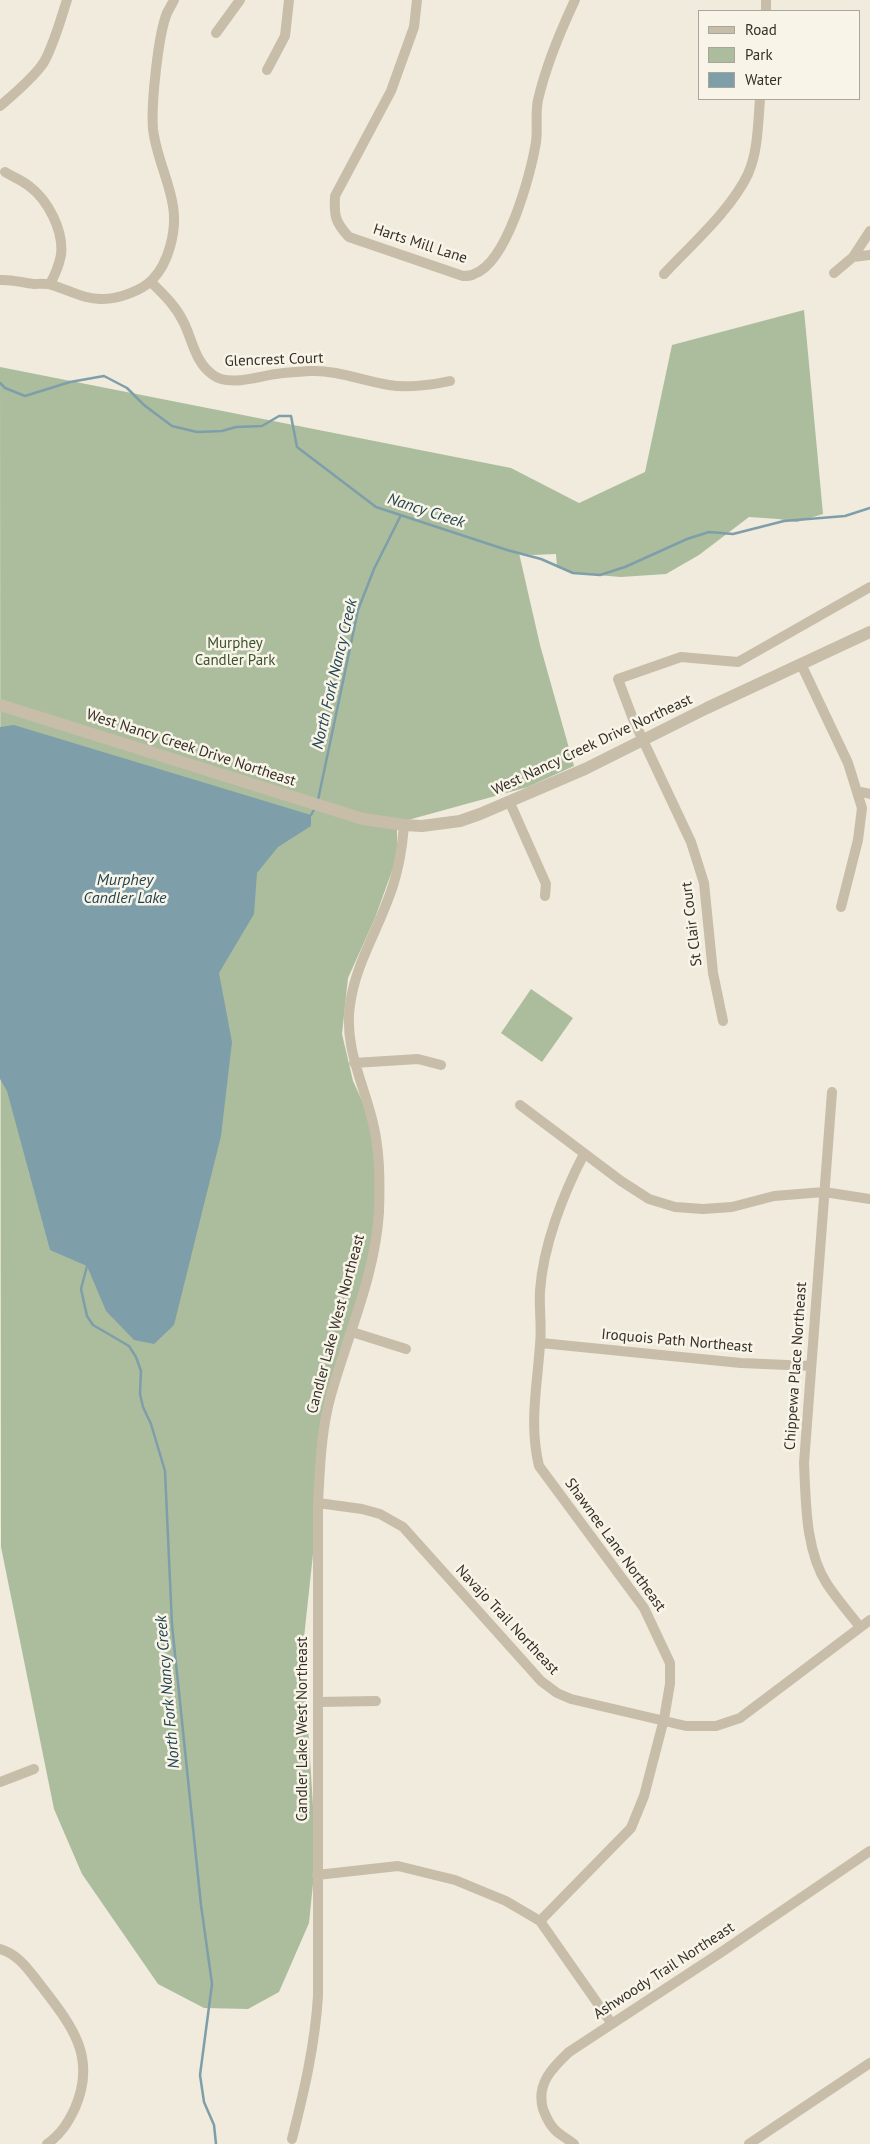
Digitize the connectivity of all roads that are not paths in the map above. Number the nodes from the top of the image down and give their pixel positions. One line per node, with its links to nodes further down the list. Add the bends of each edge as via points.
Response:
1 (67, 0): 10 (street, via 43,64)
2 (174, 0): 18 (street, via 163,30 153,109 156,148 171,194 174,222 163,264)
3 (240, 0): 7 (street)
4 (289, 0): 8 (street, via 285,36)
5 (417, 0): 6 (street, Harts Mill Lane, via 414,27 391,91 335,196 334,211 338,225 349,237 463,276 475,274 498,252 516,214 531,168 542,86)
6 (575, 0)
7 (216, 33)
8 (267, 70)
9 (760, 100): 16 (street, via 757,135 748,175 723,211)
10 (0, 106)
11 (5, 172): 19 (street, via 32,188 56,223 61,253)
12 (870, 231): 14 (street)
13 (870, 255): 14 (street)
14 (853, 257): 15 (street)
15 (834, 273)
16 (664, 274)
17 (0, 280): 19 (street)
18 (150, 282): 19 (street, via 136,290 102,299); 20 (street, Glencrest Court, via 171,301 183,321 195,353 216,377 233,380 316,371 390,385)
19 (50, 284)
20 (450, 381)
21 (870, 587): 25 (street, St Clair Court, via 738,662 681,657 618,679)
22 (870, 632): 23 (street, West Nancy Creek Drive Northeast)
23 (801, 664): 25 (street, West Nancy Creek Drive Northeast); 26 (street, via 848,763)
24 (0, 705): 29 (street, West Nancy Creek Drive Northeast, via 363,819)
25 (642, 741): 28 (street, West Nancy Creek Drive Northeast); 32 (street, St Clair Court, via 691,842 704,883 713,972)
26 (857, 791): 27 (street); 31 (street, via 862,808 858,840)
27 (870, 794)
28 (510, 803): 29 (street, West Nancy Creek Drive Northeast, via 460,821); 30 (street, via 546,884)
29 (404, 825): 33 (street, Candler Lake West Northeast, via 394,883 357,970 352,991 348,1031)
30 (545, 896)
31 (841, 906)
32 (723, 1020)
33 (354, 1063): 34 (street, via 418,1059); 40 (street, Candler Lake West Northeast, via 377,1141 380,1185 376,1244)
34 (441, 1065)
35 (832, 1092): 38 (street, Chippewa Place Northeast)
36 (520, 1105): 37 (street)
37 (584, 1154): 38 (street, via 649,1199 674,1207 732,1207 774,1196); 41 (street, Shawnee Lane Northeast, via 568,1185 546,1255 540,1291)
38 (824, 1192): 39 (street); 43 (street, Chippewa Place Northeast)
39 (870, 1199)
40 (352, 1332): 42 (street); 44 (street, Candler Lake West Northeast, via 323,1430)
41 (541, 1343): 43 (street, Iroquois Path Northeast, via 741,1363); 49 (street, Shawnee Lane Northeast, via 533,1408 533,1430 540,1466 654,1624 670,1663)
42 (406, 1349)
43 (811, 1366): 46 (street, Chippewa Place Northeast, via 804,1463 811,1542 827,1583)
44 (318, 1504): 48 (street, Candler Lake West Northeast); 49 (street, Navajo Trail Northeast, via 362,1509 380,1514 402,1527 541,1681 557,1693 571,1699)
45 (870, 1620): 46 (street, Navajo Trail Northeast)
46 (860, 1627): 49 (street, Navajo Trail Northeast, via 740,1718 716,1726 686,1726)
47 (376, 1701): 48 (street)
48 (319, 1702): 53 (street, Candler Lake West Northeast)
49 (664, 1719): 54 (street, Shawnee Lane Northeast, via 644,1796 631,1828)
50 (34, 1769): 51 (street)
51 (0, 1782)
52 (870, 1851): 56 (street, Ashwoody Trail Northeast)
53 (317, 1875): 54 (street, via 398,1866 455,1880 506,1901); 58 (street, Candler Lake West Northeast, via 316,2032)
54 (540, 1921): 56 (street)
55 (0, 1949): 59 (street, via 20,1960 69,2022 83,2059 80,2096 69,2123)
56 (612, 2024): 60 (street, Ashwoody Trail Northeast, via 569,2052 554,2066 543,2086 541,2093 546,2118 554,2129)
57 (870, 2063): 61 (street)
58 (292, 2140)
59 (47, 2144)
60 (574, 2144)
61 (749, 2144)

